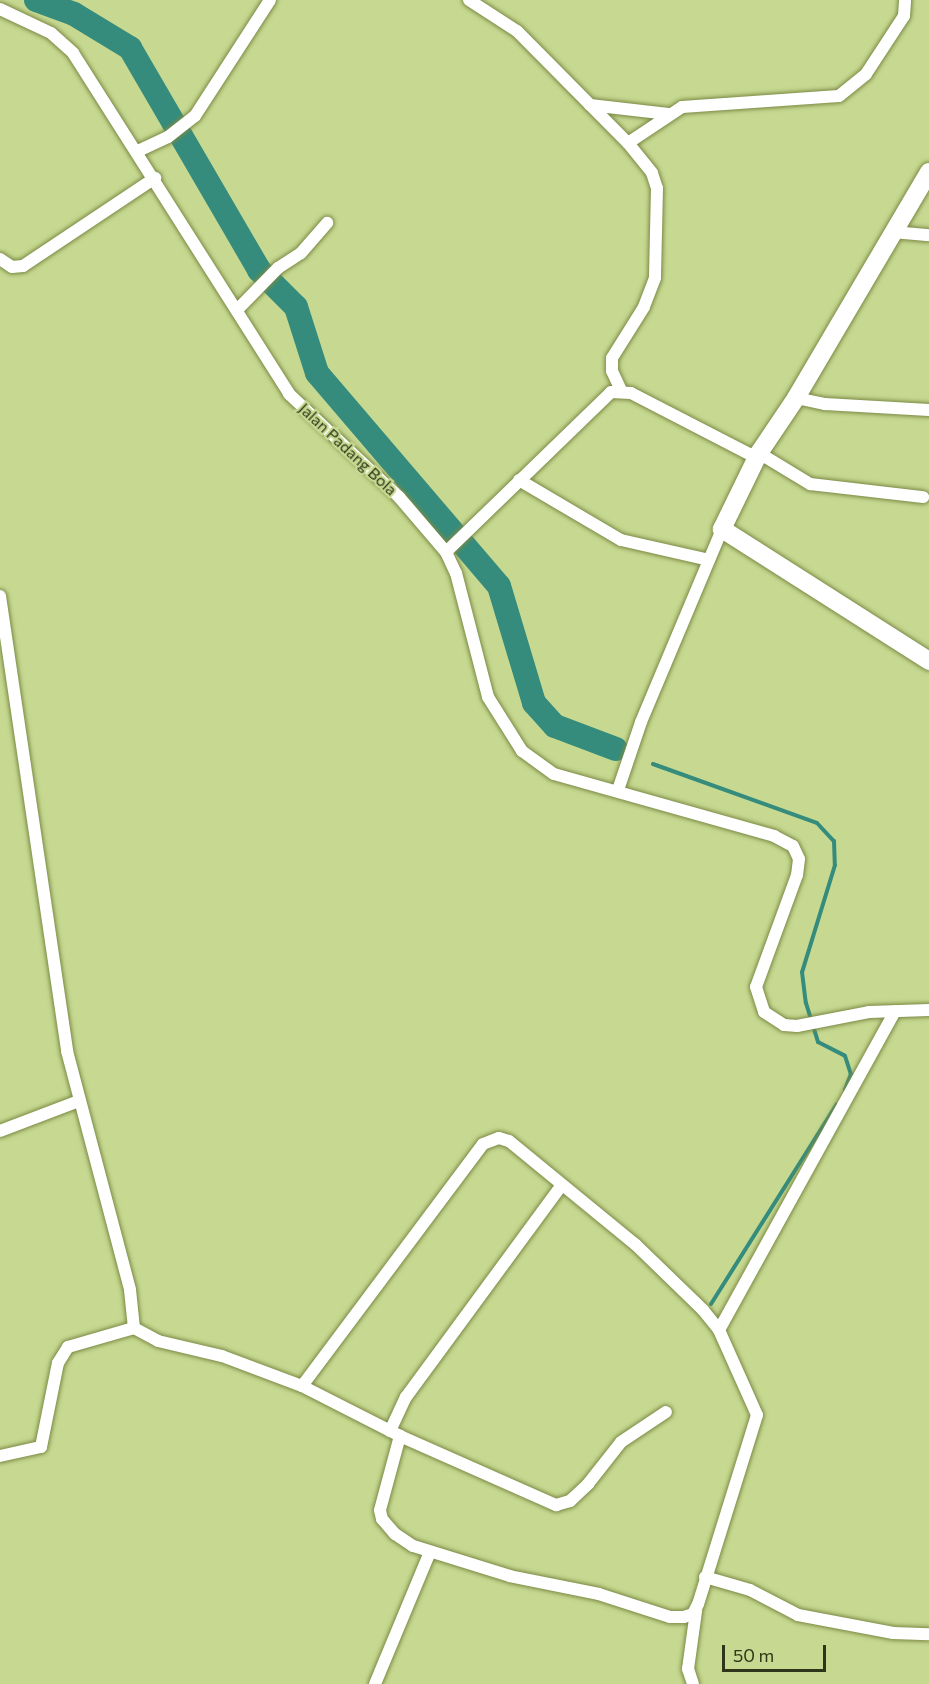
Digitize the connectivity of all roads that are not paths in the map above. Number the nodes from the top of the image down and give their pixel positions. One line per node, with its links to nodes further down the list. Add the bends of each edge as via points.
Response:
1 (270, 0): 8 (street, via 210,95 182,128)
2 (469, 0): 5 (street, via 518,31)
3 (905, 0): 6 (street, via 904,16 866,74 839,96 693,105)
4 (0, 9): 8 (street, Jalan Padang Bola, via 63,40)
5 (589, 105): 6 (street); 7 (street)
6 (668, 114): 7 (street)
7 (628, 142): 16 (street, via 655,180 656,259 650,294 612,358 612,371)
8 (138, 151): 10 (street, Jalan Padang Bola)
9 (929, 172): 12 (street)
10 (155, 178): 14 (street, via 23,266 12,267); 15 (street, Jalan Padang Bola)
11 (327, 223): 15 (street, via 301,253 278,268)
12 (893, 232): 13 (street); 17 (street)
13 (929, 235)
14 (0, 259)
15 (237, 310): 23 (street, Jalan Padang Bola, via 289,394 406,504)
16 (621, 390): 19 (street); 20 (street, via 604,397)
17 (796, 398): 18 (street, via 825,404); 19 (street)
18 (929, 410)
19 (758, 455): 21 (street, via 810,484); 22 (street)
20 (519, 480): 23 (street); 24 (street, via 621,540)
21 (923, 497)
22 (722, 529): 24 (street); 26 (street)
23 (446, 552): 27 (street, Jalan Padang Bola, via 456,573 488,697 522,751 541,766)
24 (709, 560): 27 (street, via 641,722)
25 (0, 596): 30 (street, via 62,1022)
26 (929, 661)
27 (618, 790): 29 (street, Jalan Padang Bola, via 774,836 793,846 799,859 797,875 759,975 756,995 773,1020 797,1026)
28 (929, 1010): 29 (street)
29 (895, 1011): 34 (street)
30 (79, 1101): 31 (street); 33 (street, via 128,1279)
31 (0, 1131)
32 (562, 1185): 34 (street, via 634,1244); 35 (street, via 509,1141 491,1138 483,1144); 37 (street, via 406,1397)
33 (134, 1328): 35 (street, via 158,1341 222,1356); 38 (street, via 68,1347 58,1363 41,1447)
34 (719, 1330): 40 (street, via 754,1402 757,1422)
35 (302, 1386): 37 (street)
36 (666, 1412): 37 (street, via 621,1442 588,1484 563,1504 547,1503)
37 (395, 1433): 39 (street, via 380,1510 382,1519 395,1534)
38 (0, 1456)
39 (429, 1554): 41 (street, via 522,1580 599,1594 670,1617 684,1617); 43 (street)
40 (705, 1577): 41 (street); 42 (street, via 750,1590 798,1615 892,1633)
41 (696, 1611): 44 (street, via 688,1669)
42 (929, 1634)
43 (375, 1684)
44 (693, 1684)

